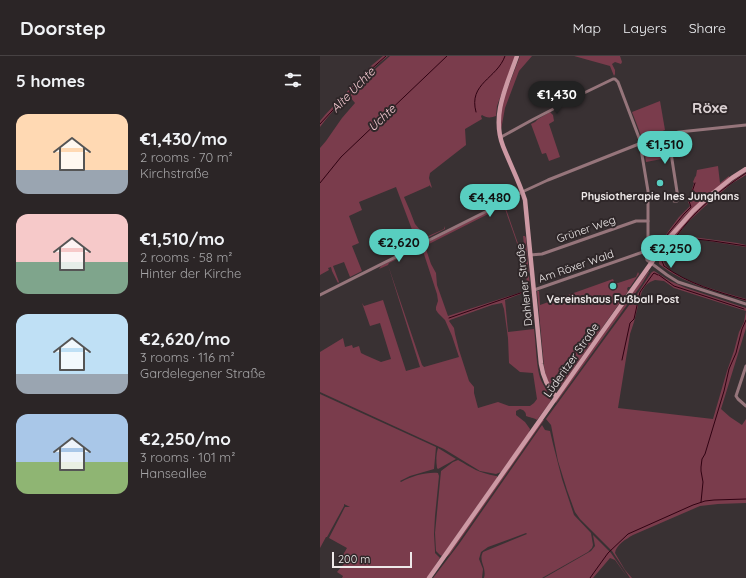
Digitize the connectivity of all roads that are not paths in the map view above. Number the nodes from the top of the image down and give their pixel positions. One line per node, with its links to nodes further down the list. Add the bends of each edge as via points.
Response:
1 (517, 56): 4 (main road, Dahlener Straße, via 500,107)
2 (746, 125): 3 (street)
3 (668, 134): 5 (street); 8 (street, via 678,198)
4 (500, 137): 5 (street, via 615,79); 7 (main road, Dahlener Straße)
5 (640, 143): 7 (street); 9 (street, via 647,184)
6 (746, 169): 12 (main road, Lüderitzer Straße, via 716,190 693,211 669,238)
7 (522, 192): 11 (main road, Dahlener Straße, via 526,205); 14 (street)
8 (674, 201)
9 (648, 221): 10 (street); 11 (street, Grüner Weg, via 636,221 542,254)
10 (646, 252): 12 (street, via 647,260); 13 (street, Am Röxer Wald)
11 (530, 255): 13 (main road, Dahlener Straße)
12 (651, 264): 15 (street, via 683,284); 19 (main road, Lüderitzer Straße)
13 (534, 290): 19 (main road, Dahlener Straße, via 543,376)
14 (320, 295)
15 (746, 304)
16 (746, 366): 17 (street)
17 (741, 382): 18 (street); 20 (street, via 736,398)
18 (746, 383)
19 (556, 396): 21 (main road, Lüderitzer Straße)
20 (746, 406)
21 (429, 578)

